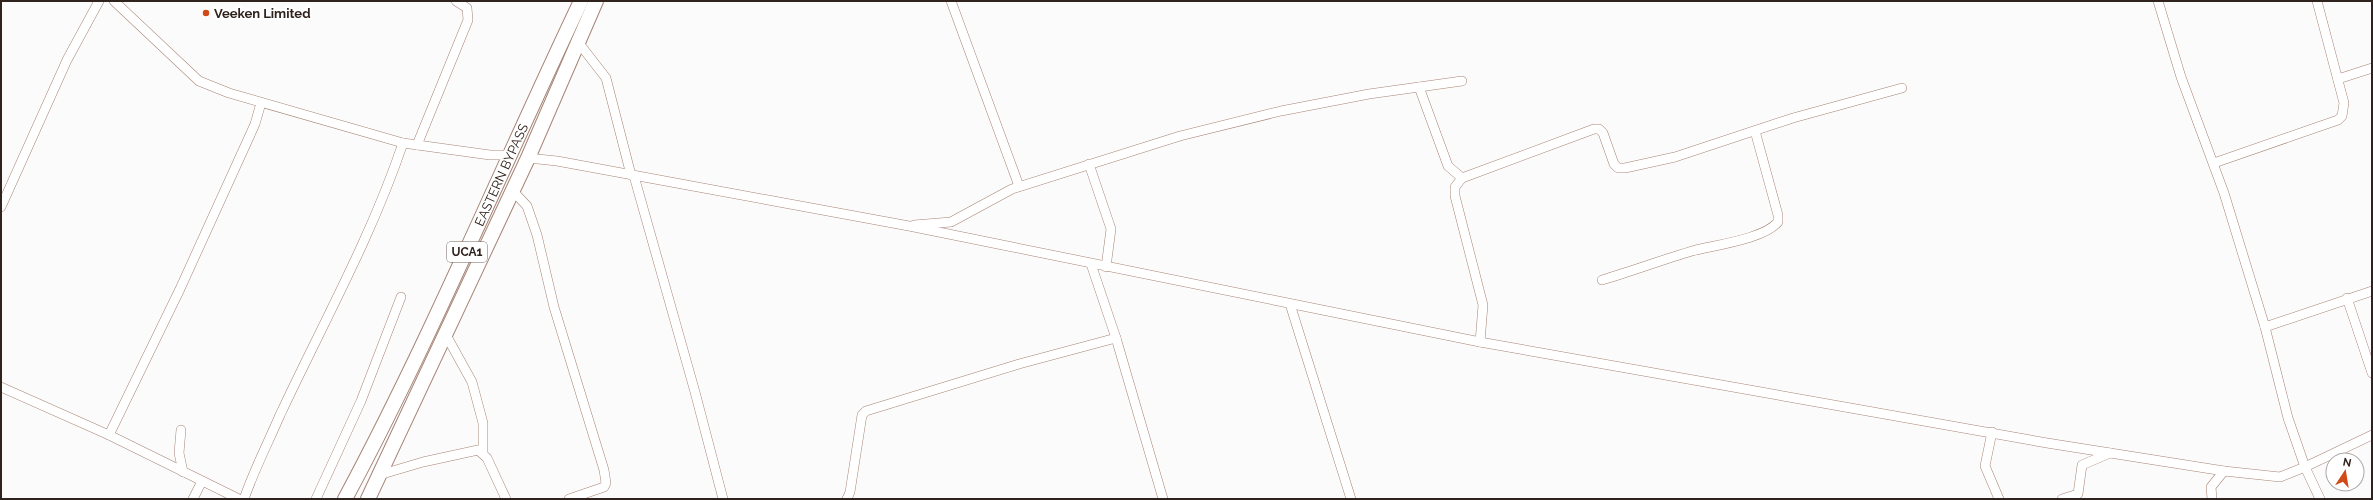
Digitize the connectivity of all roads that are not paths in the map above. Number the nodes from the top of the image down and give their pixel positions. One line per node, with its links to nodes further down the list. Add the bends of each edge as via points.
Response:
1 (99, 1): 27 (street, via 67,60)
2 (114, 1): 15 (street, via 199,81)
3 (456, 1): 18 (street, via 467,8 468,20)
4 (581, 1): 19 (main road, EASTERN BYPASS / UCA1)
5 (596, 1): 9 (main road, EASTERN BYPASS / UCA1)
6 (950, 1): 25 (street)
7 (2158, 1): 21 (street, via 2181,77)
8 (2317, 1): 11 (street)
9 (578, 42): 20 (main road, EASTERN BYPASS / UCA1); 23 (street, via 606,78)
10 (2372, 68): 11 (street)
11 (2338, 79): 21 (street, via 2344,103 2342,116 2338,120)
12 (1462, 81): 13 (street)
13 (1419, 87): 22 (street, via 1281,111 1180,136); 24 (street, via 1448,166)
14 (1902, 88): 16 (street)
15 (261, 103): 17 (street); 44 (street, via 255,124 180,289)
16 (1755, 131): 24 (street, via 1675,158 1618,168 1602,133 1599,129 1594,129); 31 (street, via 1778,216 1778,222 1774,227 1742,240 1693,251)
17 (403, 143): 18 (street); 57 (street, via 376,215 312,347)
18 (417, 145): 19 (street, via 490,155)
19 (509, 155): 59 (main road, EASTERN BYPASS / UCA1, via 443,304)
20 (528, 158): 23 (street); 26 (main road, EASTERN BYPASS / UCA1)
21 (2214, 163): 36 (street)
22 (1090, 164): 25 (street); 30 (street, via 1111,230)
23 (632, 176): 28 (street); 63 (street, via 695,392)
24 (1462, 178): 39 (street, via 1455,187 1455,196 1483,304)
25 (1018, 186): 28 (street, via 997,194 951,222)
26 (513, 190): 37 (main road, EASTERN BYPASS / UCA1); 62 (street, via 527,206 537,235 554,307 604,470 604,487)
27 (1, 207)
28 (909, 226): 29 (street)
29 (1091, 264): 30 (street); 38 (street)
30 (1106, 267): 35 (street)
31 (1602, 280)
32 (2372, 291): 34 (street)
33 (401, 297): 58 (street, via 361,401)
34 (2347, 298): 36 (street); 40 (street)
35 (1290, 304): 39 (street); 66 (street)
36 (2265, 327): 48 (street, via 2286,412)
37 (446, 335): 46 (street, via 472,382 482,423); 52 (main road, EASTERN BYPASS / UCA1)
38 (1116, 338): 64 (street, via 1019,364 866,411 862,415); 65 (street)
39 (1480, 342): 43 (street)
40 (2372, 373)
41 (1, 387): 44 (street)
42 (181, 430): 51 (street, via 179,453)
43 (1992, 432): 47 (street); 67 (street, via 1985,466)
44 (109, 435): 51 (street)
45 (2372, 435): 48 (street)
46 (483, 452): 52 (street, via 472,450); 61 (street)
47 (2111, 453): 49 (street); 68 (street, via 2082,465 2078,494)
48 (2305, 467): 50 (street, via 2280,476); 70 (street)
49 (2207, 468): 50 (street); 54 (street)
50 (2224, 471): 54 (street)
51 (183, 472): 53 (street)
52 (379, 475): 60 (main road, EASTERN BYPASS / UCA1)
53 (202, 481): 55 (street); 56 (street)
54 (2211, 487): 69 (street)
55 (193, 499)
56 (239, 499)
57 (244, 499)
58 (316, 499)
59 (345, 499)
60 (368, 499)
61 (506, 499)
62 (570, 499)
63 (723, 499)
64 (847, 499)
65 (1163, 499)
66 (1352, 499)
67 (1999, 499)
68 (2062, 499)
69 (2212, 499)
70 (2320, 499)

